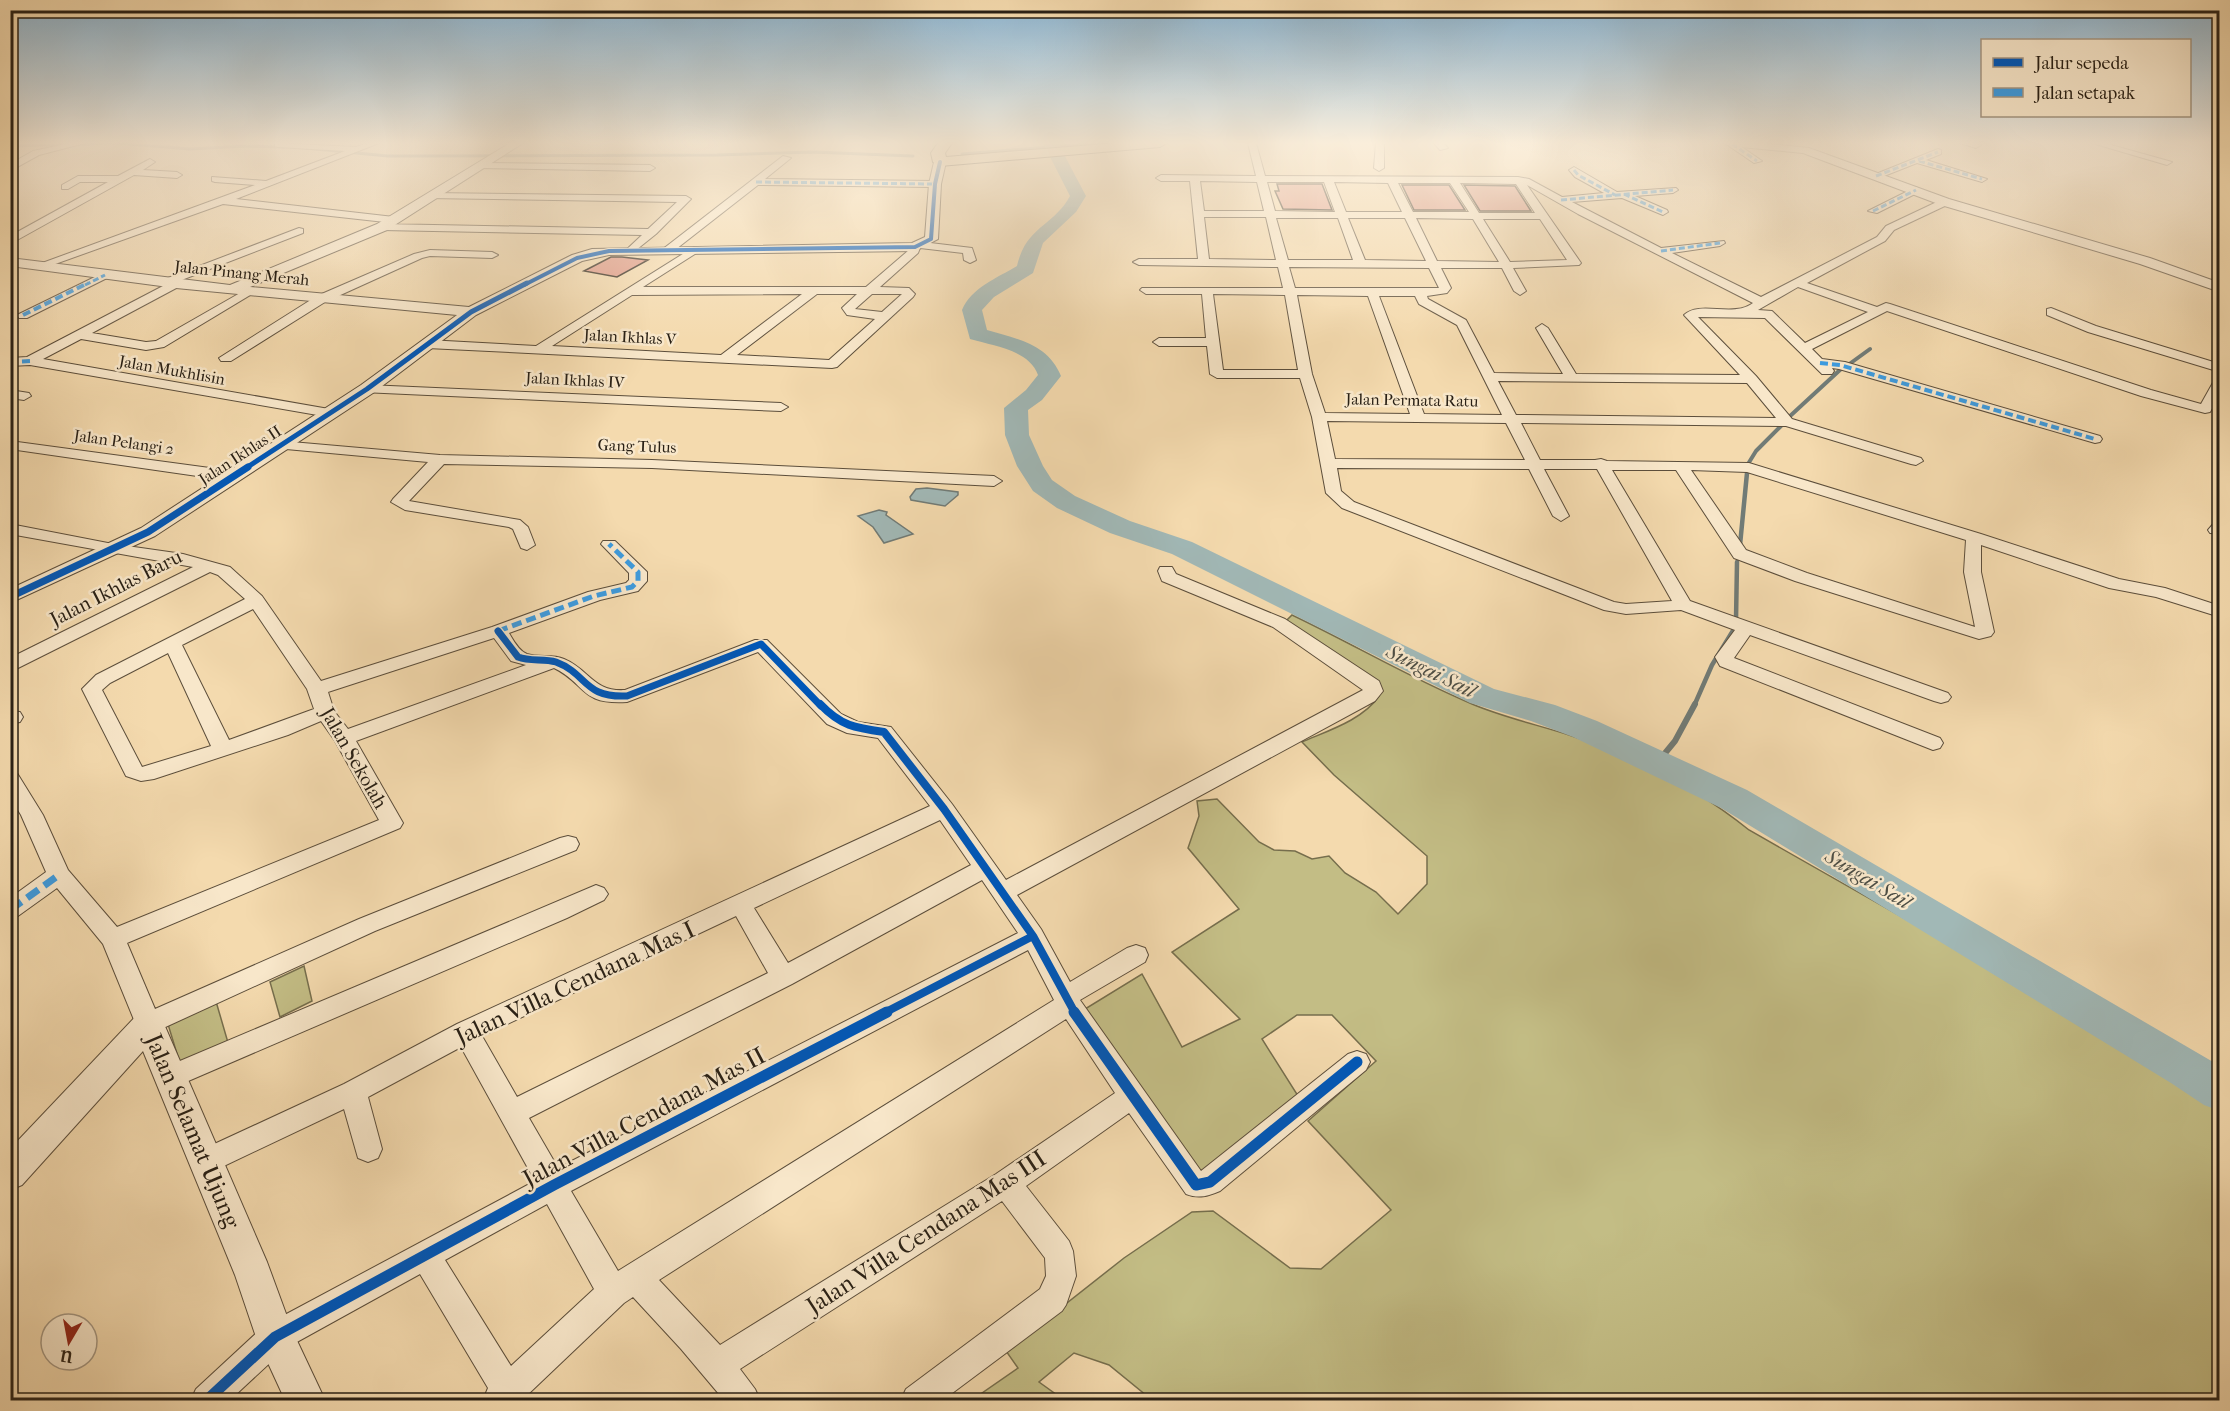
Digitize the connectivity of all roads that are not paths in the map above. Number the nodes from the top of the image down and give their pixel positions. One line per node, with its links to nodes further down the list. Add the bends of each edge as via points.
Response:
1 (67, 209): 31 (street)
2 (200, 209): 47 (street)
3 (293, 209): 27 (street)
4 (411, 209): 27 (street)
5 (677, 209): 30 (street)
6 (721, 209): 36 (street)
7 (933, 209): 33 (street, via 931,239)
8 (1199, 209): 21 (street)
9 (1270, 209): 22 (street, Jalan Permata Ratu)
10 (1340, 209): 23 (street)
11 (1405, 209): 24 (street)
12 (1471, 209): 25 (street)
13 (1537, 209): 26 (street)
14 (1578, 209): 37 (street)
15 (1655, 209): 20 (street)
16 (1877, 209): 19 (street)
17 (1931, 209): 49 (street)
18 (1968, 209): 51 (street, via 2145,261)
19 (1873, 211)
20 (1663, 212)
21 (1200, 214): 22 (street); 42 (street)
22 (1271, 215): 23 (street); 43 (street, Jalan Permata Ratu)
23 (1342, 215): 24 (street); 44 (street)
24 (1408, 216): 25 (street); 45 (street)
25 (1476, 216): 26 (street); 46 (street)
26 (1542, 216): 46 (street, via 1575,263)
27 (394, 220): 28 (street)
28 (382, 227): 30 (street); 52 (street)
29 (299, 231): 50 (street)
30 (652, 232): 35 (street)
31 (10, 241)
32 (1720, 243): 37 (street)
33 (919, 246): 34 (street, Jalan Ikhlas II); 39 (street, via 968,250); 58 (street)
34 (694, 250): 36 (street, Jalan Ikhlas II); 56 (street)
35 (631, 251): 36 (street, Jalan Ikhlas II); 65 (street, Jalan Ikhlas II, via 582,256)
36 (667, 251)
37 (1660, 251): 64 (street)
38 (492, 255): 63 (street, via 423,254)
39 (970, 260)
40 (10, 262): 47 (street, Jalan Pinang Merah)
41 (1139, 262): 42 (street)
42 (1204, 263): 43 (street)
43 (1282, 263): 44 (street); 59 (street, Jalan Permata Ratu)
44 (1360, 263): 45 (street)
45 (1431, 264): 46 (street); 62 (street, via 1444,290)
46 (1506, 265): 60 (street)
47 (40, 266): 48 (street, Jalan Pinang Merah)
48 (105, 275): 50 (street, Jalan Pinang Merah); 69 (street)
49 (1797, 283): 64 (street); 66 (street)
50 (170, 284): 52 (street, Jalan Pinang Merah); 72 (street)
51 (2220, 288)
52 (233, 289): 55 (street, Jalan Pinang Merah)
53 (1146, 290): 54 (street)
54 (1207, 290): 59 (street); 74 (street)
55 (251, 291): 63 (street, Jalan Pinang Merah); 72 (street, via 159,344 146,346)
56 (630, 291): 57 (street); 77 (street)
57 (813, 291): 58 (street); 79 (street)
58 (869, 291): 70 (street, via 848,310); 70 (street, via 908,293)
59 (1290, 291): 61 (street); 83 (street, Jalan Permata Ratu)
60 (1520, 291)
61 (1372, 292): 62 (street); 92 (street)
62 (1420, 293): 84 (street, via 1423,300 1462,323)
63 (321, 299): 65 (street, Jalan Pinang Merah); 78 (street)
64 (1761, 302): 68 (street, via 1752,309)
65 (471, 312): 75 (street, Jalan Ikhlas II)
66 (1878, 312): 76 (street); 87 (street, via 1886,307 2205,409)
67 (2051, 312): 82 (street, via 2092,329)
68 (1733, 313): 76 (street, via 1768,314); 86 (street, via 1690,315)
69 (23, 315)
70 (882, 316): 79 (street, Jalan Ikhlas V, via 832,363)
71 (1542, 328): 85 (street)
72 (80, 335): 80 (street)
73 (1159, 342): 74 (street)
74 (1214, 342): 83 (street, via 1217,374)
75 (427, 344): 77 (street, Jalan Ikhlas V); 88 (street, Jalan Ikhlas II)
76 (1804, 348): 95 (street, via 1823,367 1834,364 1855,369)
77 (539, 349): 79 (street, Jalan Ikhlas V)
78 (226, 358)
79 (725, 358)
80 (30, 361): 81 (street, Jalan Mukhlisin); 90 (street, Jalan Mukhlisin)
81 (10, 362)
82 (2220, 368)
83 (1305, 374): 91 (street, Jalan Permata Ratu)
84 (1492, 378): 85 (street); 93 (street)
85 (1572, 378): 86 (street)
86 (1751, 379): 94 (street)
87 (2220, 382)
88 (366, 389): 89 (street, Jalan Ikhlas IV); 90 (street, Jalan Ikhlas II)
89 (781, 407)
90 (329, 413): 97 (street, Jalan Ikhlas II)
91 (1319, 417): 92 (street, Jalan Permata Ratu); 100 (street)
92 (1419, 418): 93 (street, Jalan Permata Ratu)
93 (1512, 419): 94 (street, Jalan Permata Ratu); 101 (street)
94 (1787, 422): 99 (street, Jalan Permata Ratu)
95 (2095, 440)
96 (10, 445): 104 (street, Jalan Pelangi 2)
97 (280, 445): 98 (street, Gang Tulus); 104 (street, Jalan Ikhlas II)
98 (440, 459): 105 (street, Gang Tulus, via 652,464); 110 (street, via 399,502 514,523 520,527)
99 (1916, 461)
100 (1329, 463): 101 (street); 116 (street, via 1334,493 1340,501 1359,510 1610,606 1626,609)
101 (1533, 463): 102 (street); 106 (street)
102 (1601, 463): 103 (street); 116 (street)
103 (1680, 465): 108 (street, via 1749,468); 108 (street, via 1740,554 1979,634 1985,632 1971,570)
104 (232, 477): 111 (street, Jalan Ikhlas II, via 148,532)
105 (994, 482)
106 (1561, 516)
107 (10, 529): 111 (street, Jalan Sekolah)
108 (1975, 537): 117 (street, via 2115,584 2159,592)
109 (609, 544): 119 (street, via 638,572 638,581 632,587)
110 (527, 545)
111 (113, 549): 112 (street, Jalan Sekolah); 114 (street, Jalan Ikhlas II)
112 (209, 566): 115 (street, Jalan Sekolah, via 224,571); 122 (street, Jalan Ikhlas Baru)
113 (1166, 571): 134 (street, via 1176,580 1279,623 1372,685 1373,691)
114 (10, 597)
115 (256, 600): 120 (street); 123 (street, Jalan Sekolah)
116 (1683, 605): 118 (street)
117 (2220, 612)
118 (1746, 628): 124 (street); 127 (street, via 1724,657 1727,662)
119 (498, 631): 121 (street, via 523,659); 123 (street)
120 (172, 643): 128 (street); 128 (street, via 103,679 92,689 134,771 154,771)
121 (553, 662): 126 (street); 130 (street, via 596,694 615,698 761,644 834,719 854,728 884,732)
122 (10, 666)
123 (316, 689): 125 (street, Jalan Sekolah)
124 (1941, 697)
125 (326, 712): 126 (street, Jalan Sekolah); 128 (street)
126 (344, 738): 139 (street, Jalan Sekolah, via 392,823)
127 (1933, 743)
128 (223, 749)
129 (10, 778): 133 (street, Jalan Selamat Ujung)
130 (944, 809): 132 (street); 136 (street, Jalan Villa Cendana Mas I)
131 (568, 844): 143 (street, via 367,925)
132 (985, 868): 134 (street); 141 (street)
133 (59, 875): 137 (street); 139 (street, Jalan Selamat Ujung)
134 (1002, 893): 138 (street)
135 (596, 894): 146 (street)
136 (741, 905): 141 (street); 144 (street, Jalan Villa Cendana Mas I)
137 (10, 910)
138 (1033, 936): 142 (street); 154 (street, Jalan Villa Cendana Mas II)
139 (113, 939): 143 (street, Jalan Selamat Ujung)
140 (1136, 955): 142 (street)
141 (783, 977): 149 (street)
142 (1067, 1001): 148 (street); 156 (street)
143 (148, 1024): 146 (street, Jalan Selamat Ujung); 152 (street)
144 (466, 1032): 147 (street, Jalan Villa Cendana Mas I); 149 (street)
145 (1357, 1062): 148 (street, via 1203,1185 1190,1179)
146 (170, 1077): 151 (street, Jalan Selamat Ujung)
147 (353, 1092): 150 (street); 151 (street, Jalan Villa Cendana Mas I)
148 (1132, 1096): 153 (street, Jalan Villa Cendana Mas III)
149 (513, 1113): 154 (street)
150 (368, 1149)
151 (207, 1161): 157 (street, Jalan Selamat Ujung)
152 (10, 1174)
153 (1006, 1184): 158 (street, Jalan Villa Cendana Mas III); 163 (street, via 1058,1251 1062,1260 1058,1291)
154 (554, 1185): 155 (street, Jalan Villa Cendana Mas II); 156 (street)
155 (426, 1256): 157 (street, Jalan Villa Cendana Mas II); 159 (street)
156 (625, 1286): 158 (street, via 671,1313); 159 (street)
157 (275, 1337): 160 (street, Jalan Villa Cendana Mas II); 161 (street, Jalan Selamat Ujung)
158 (717, 1365): 162 (street)
159 (504, 1396)
160 (207, 1401)
161 (305, 1401)
162 (744, 1401)
163 (917, 1401)

